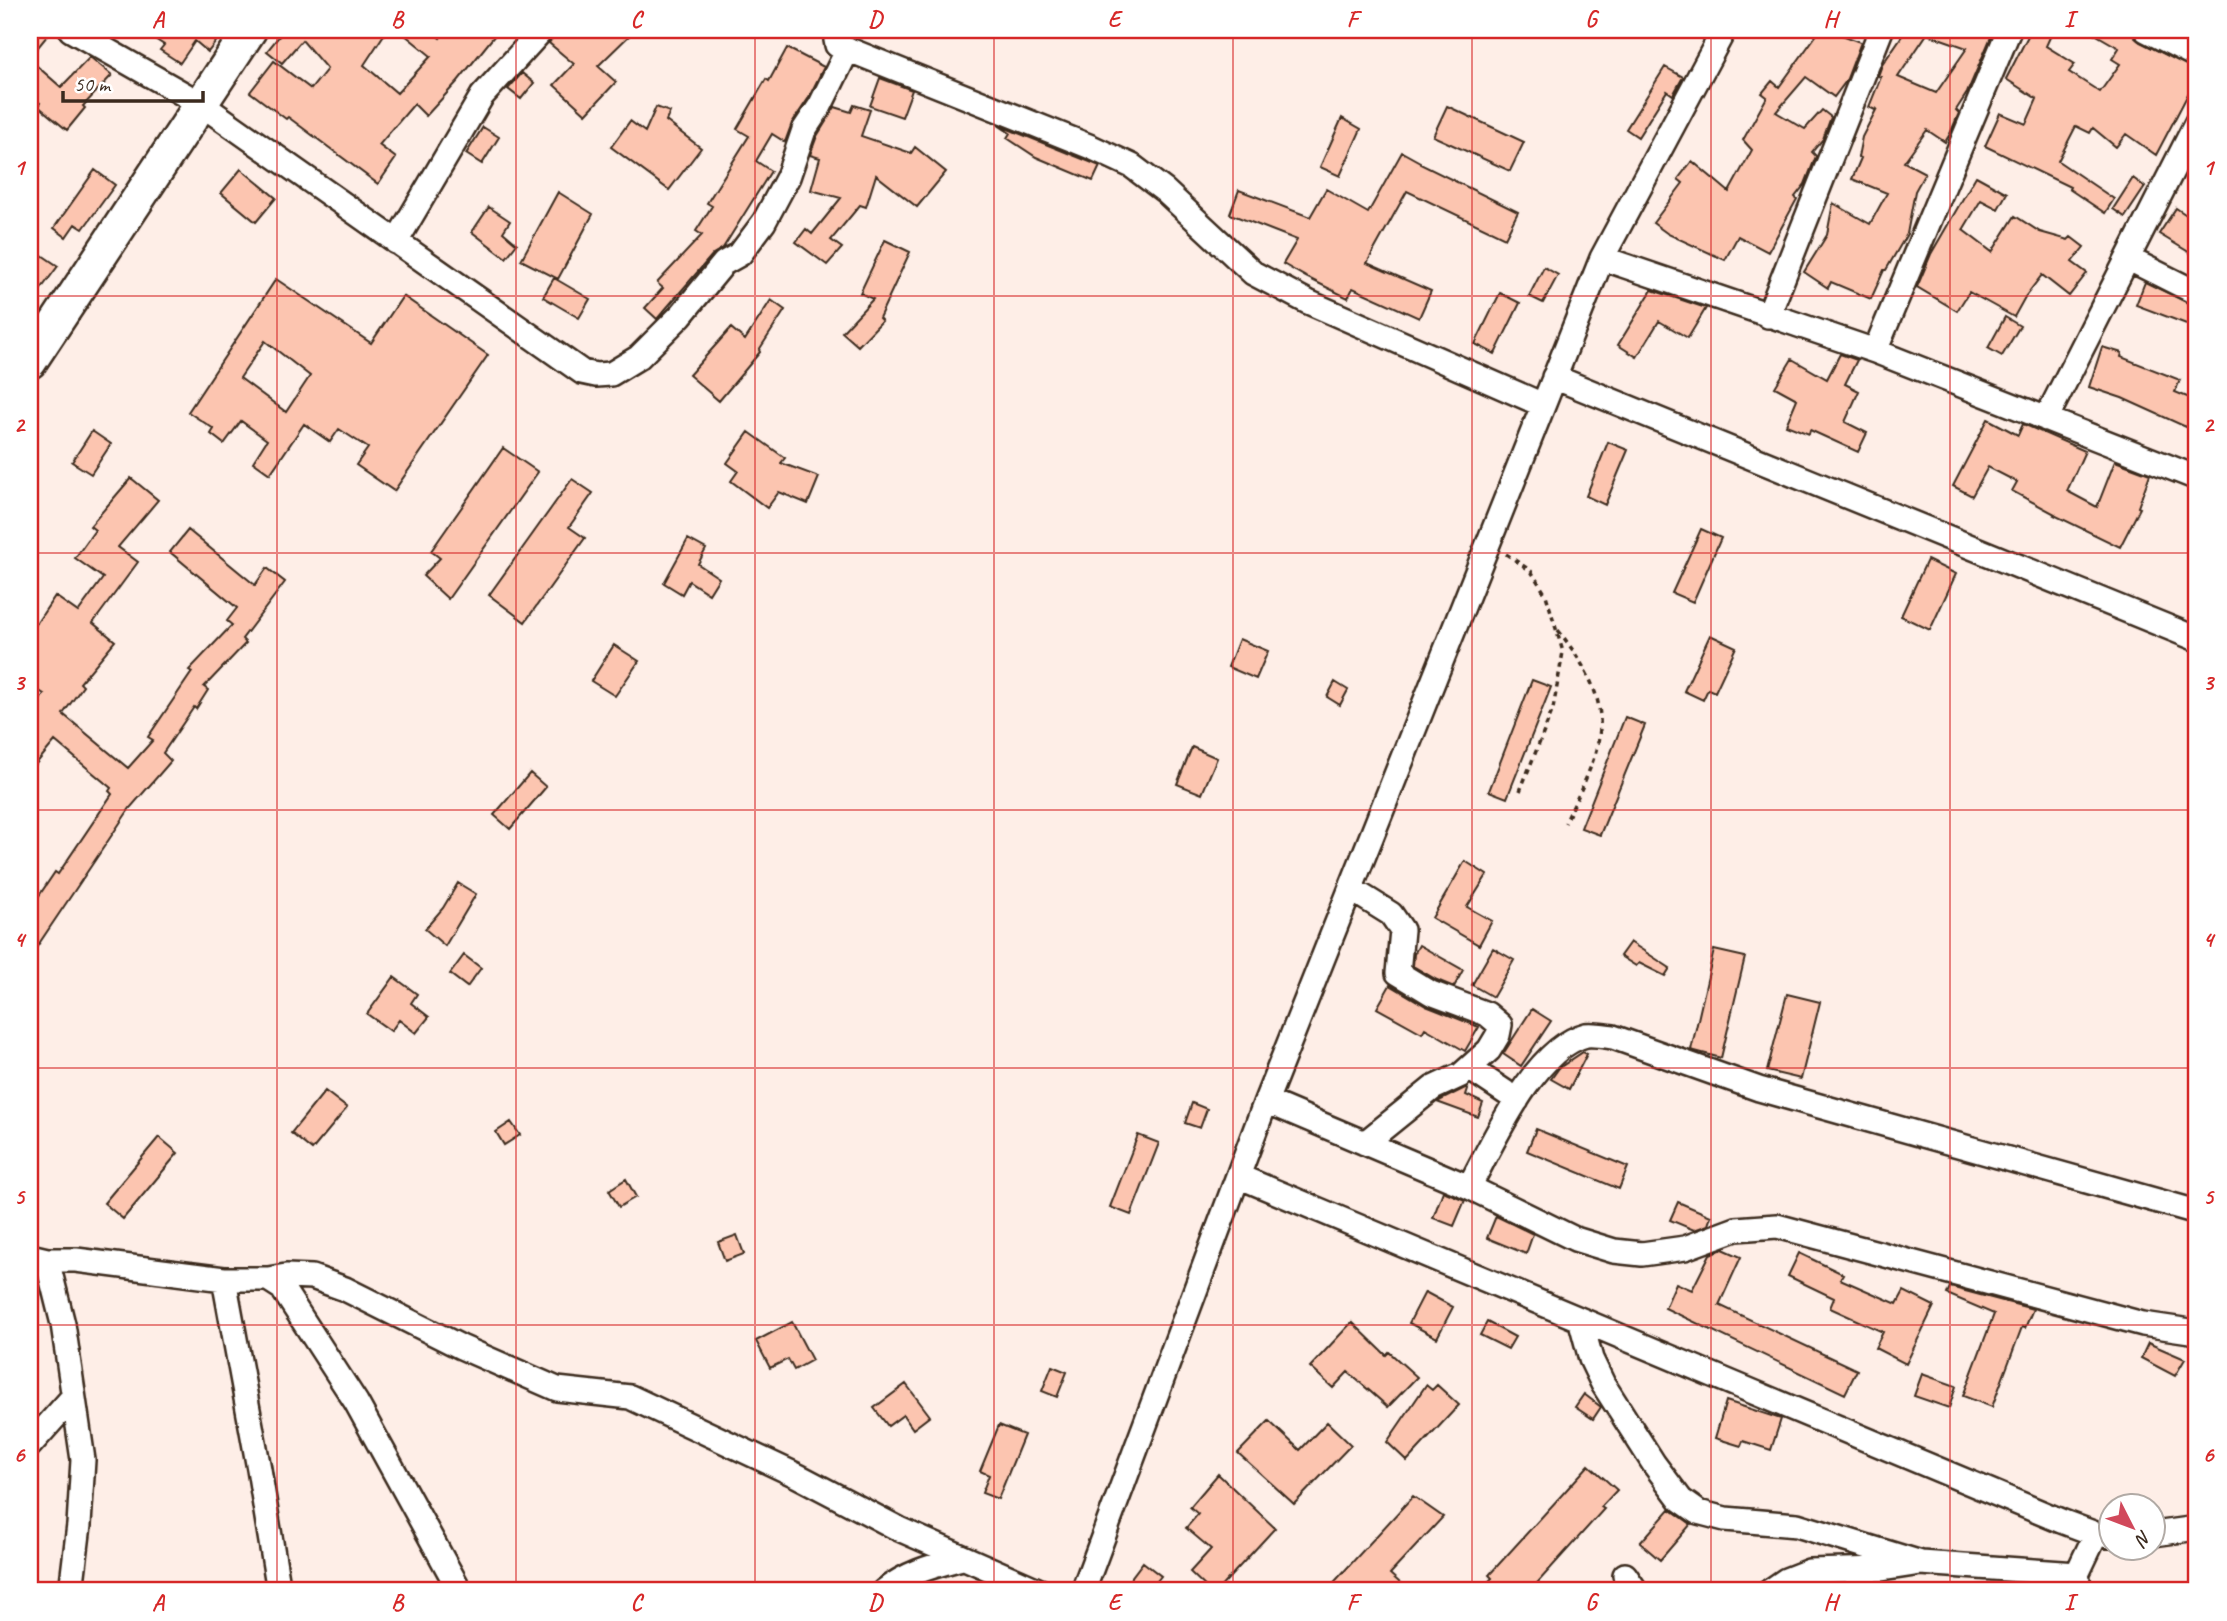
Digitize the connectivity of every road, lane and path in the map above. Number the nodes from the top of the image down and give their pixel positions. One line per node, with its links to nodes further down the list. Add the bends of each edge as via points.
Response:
1 (71, 30): 10 (street)
2 (250, 30): 10 (main road)
3 (542, 30): 12 (street, via 482,96)
4 (1724, 30): 13 (street)
5 (1881, 30): 16 (street)
6 (2010, 30): 17 (street)
7 (2146, 30): 9 (street)
8 (844, 39): 12 (street, via 820,106 804,130 788,177 764,222 740,254 724,263 639,357 611,374 582,372); 20 (street, via 1132,166 1253,273 1308,302)
9 (2197, 56)
10 (201, 104): 12 (street); 18 (main road)
11 (2197, 122): 14 (street)
12 (396, 243)
13 (1602, 258): 16 (street); 19 (street)
14 (2129, 259): 15 (street); 21 (street)
15 (2197, 293)
16 (1768, 316): 17 (street)
17 (1875, 351): 21 (street)
18 (30, 362)
19 (1554, 377): 20 (street); 25 (street)
20 (1543, 405): 23 (street)
21 (2046, 419): 22 (street)
22 (2197, 478)
23 (1489, 545): 24 (path, via 1531,571 1546,595); 28 (street)
24 (1556, 629): 26 (path, via 1563,652 1553,709); 27 (path, via 1595,687 1602,724 1592,766)
25 (2197, 639)
26 (1520, 791)
27 (1564, 823)
28 (1351, 889): 29 (street, via 1391,914 1402,930 1398,973 1431,993 1487,1014 1500,1025 1489,1050); 31 (street)
29 (1468, 1068): 30 (street); 32 (street, via 1433,1088)
30 (1517, 1100): 34 (street); 35 (street, via 1543,1063 1570,1042 1587,1035 1613,1037 1759,1089)
31 (1266, 1101): 32 (street); 33 (street)
32 (1365, 1143): 34 (street)
33 (1238, 1176): 39 (street); 55 (street)
34 (1469, 1187): 40 (street, via 1575,1239 1614,1251 1642,1254 1685,1248 1736,1229 1777,1226 2035,1297 2143,1324)
35 (2197, 1212)
36 (38, 1258): 37 (street); 41 (street, via 63,1324)
37 (224, 1279): 38 (street); 51 (street)
38 (268, 1279): 47 (street, via 312,1277 557,1389 630,1397); 52 (street, via 282,1288 356,1402)
39 (1581, 1322): 45 (street); 48 (street, via 1602,1384 1681,1500 1698,1511 1797,1524)
40 (2197, 1332)
41 (72, 1398): 42 (street); 50 (street, via 83,1460)
42 (30, 1445)
43 (2197, 1528): 44 (street)
44 (2168, 1532)
45 (2098, 1533)
46 (2098, 1544): 49 (street)
47 (962, 1558): 53 (street, via 900,1578); 54 (street)
48 (1921, 1563): 49 (street); 56 (street, via 1809,1571)
49 (2072, 1583)
50 (71, 1591)
51 (279, 1591)
52 (460, 1591)
53 (884, 1591)
54 (1040, 1591)
55 (1083, 1591)
56 (1770, 1591)

